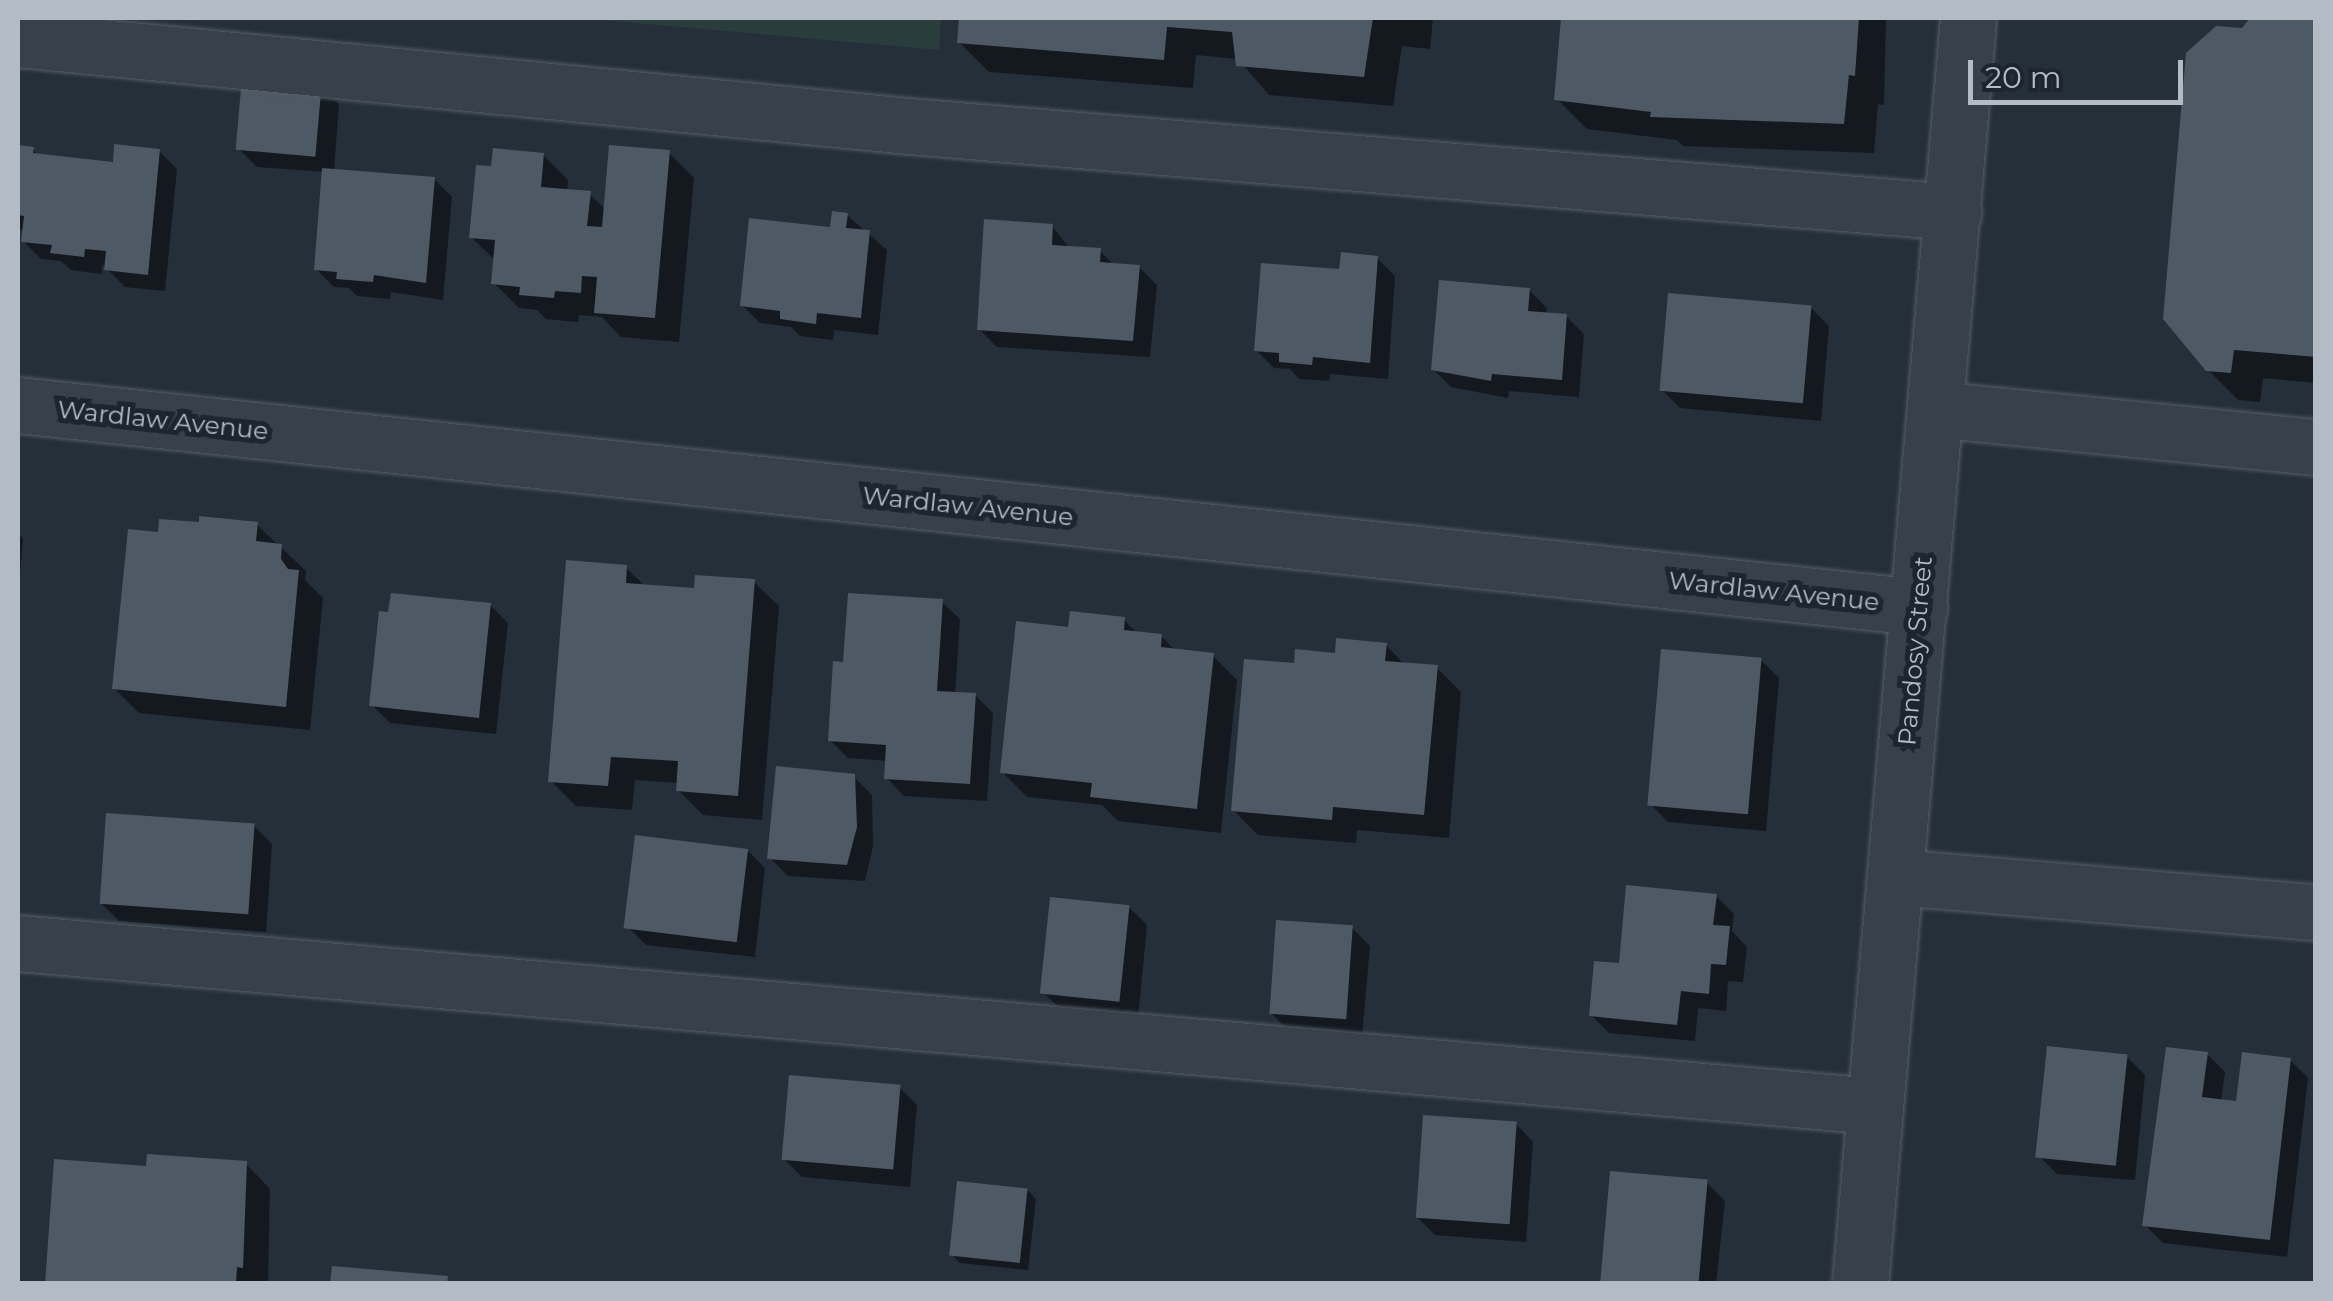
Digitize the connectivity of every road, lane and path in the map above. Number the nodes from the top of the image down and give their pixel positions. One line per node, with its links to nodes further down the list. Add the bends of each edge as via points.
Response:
1 (1968, 18): 3 (street, Pandosy Street)
2 (18, 40): 3 (street, via 909,126)
3 (1953, 212): 5 (street, Pandosy Street)
4 (18, 405): 7 (street, Wardlaw Avenue)
5 (1935, 410): 6 (street); 7 (street, Pandosy Street)
6 (2316, 448)
7 (1919, 607): 8 (street, Pandosy Street)
8 (1895, 878): 9 (street); 11 (street, Pandosy Street)
9 (2316, 912)
10 (18, 943): 11 (street)
11 (1874, 1106): 12 (street, Pandosy Street)
12 (1860, 1284)

